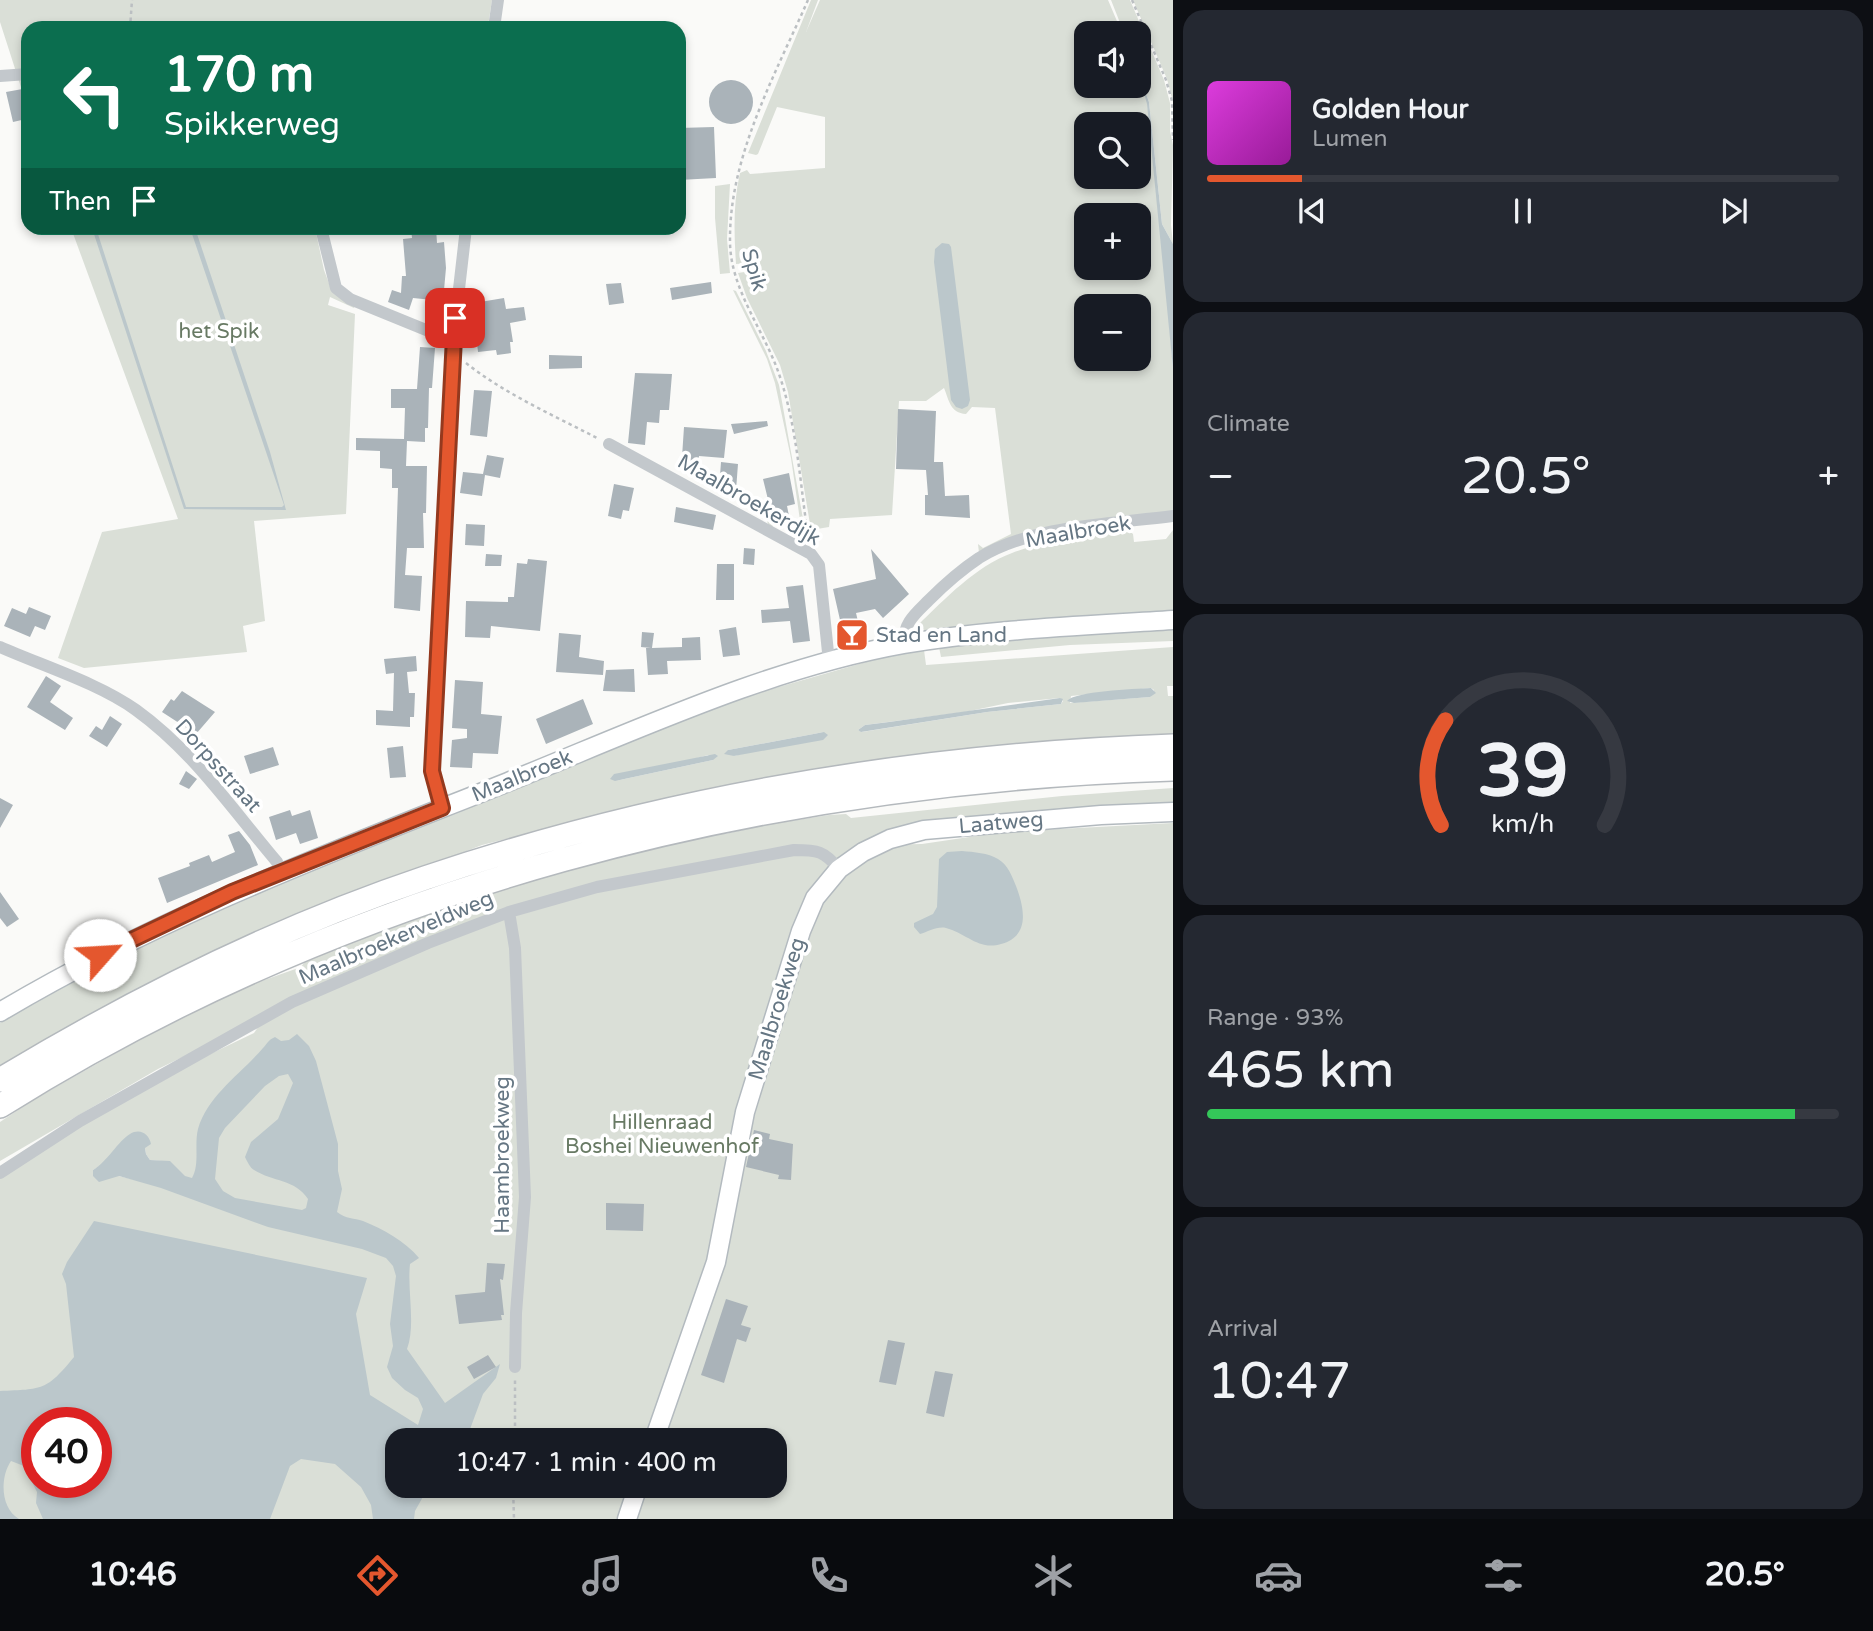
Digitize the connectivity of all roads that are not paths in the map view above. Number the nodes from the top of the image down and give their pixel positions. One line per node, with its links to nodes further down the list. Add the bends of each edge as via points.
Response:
1 (498, 0): 2 (street)
2 (495, 21)
3 (21, 74): 4 (street)
4 (0, 76)
5 (323, 235): 7 (street, via 336,288 350,299)
6 (465, 235): 7 (street)
7 (453, 341): 16 (street, via 432,771)
8 (609, 444): 13 (street, Maalbroekerdijk, via 811,554 819,565)
9 (1173, 516): 11 (street, Maalbroek, via 1064,530 1002,546 956,575 907,622)
10 (1173, 620): 11 (street, Maalbroek, via 1021,629)
11 (904, 644): 13 (street, Maalbroek)
12 (0, 647): 19 (street, Dorpsstraat, via 134,709 179,746 210,780)
13 (828, 662): 16 (street, Maalbroek, via 719,697)
14 (1173, 746): 22 (highway, via 988,759 854,776 675,808 550,839 423,879 266,941 146,998)
15 (1173, 769): 23 (highway, via 1014,779 808,806 676,830 512,873 354,928 223,984 142,1024)
16 (442, 808): 19 (street, Maalbroek)
17 (1173, 812): 18 (street, Laatweg, via 924,830 890,839)
18 (839, 869): 20 (street, Maalbroekerveldweg, via 815,850 794,850 597,887); 26 (street, Maalbroekweg, via 815,898 801,930 745,1112 716,1262)
19 (281, 872): 21 (street, Maalbroek, via 100,955)
20 (509, 912): 24 (street, Maalbroekerveldweg, via 292,1002 80,1121); 25 (street, Haambroekweg, via 515,948 526,1197)
21 (0, 1012)
22 (0, 1080)
23 (0, 1106)
24 (0, 1173)
25 (515, 1367)
26 (658, 1428)
27 (634, 1498): 28 (street)
28 (627, 1519)

